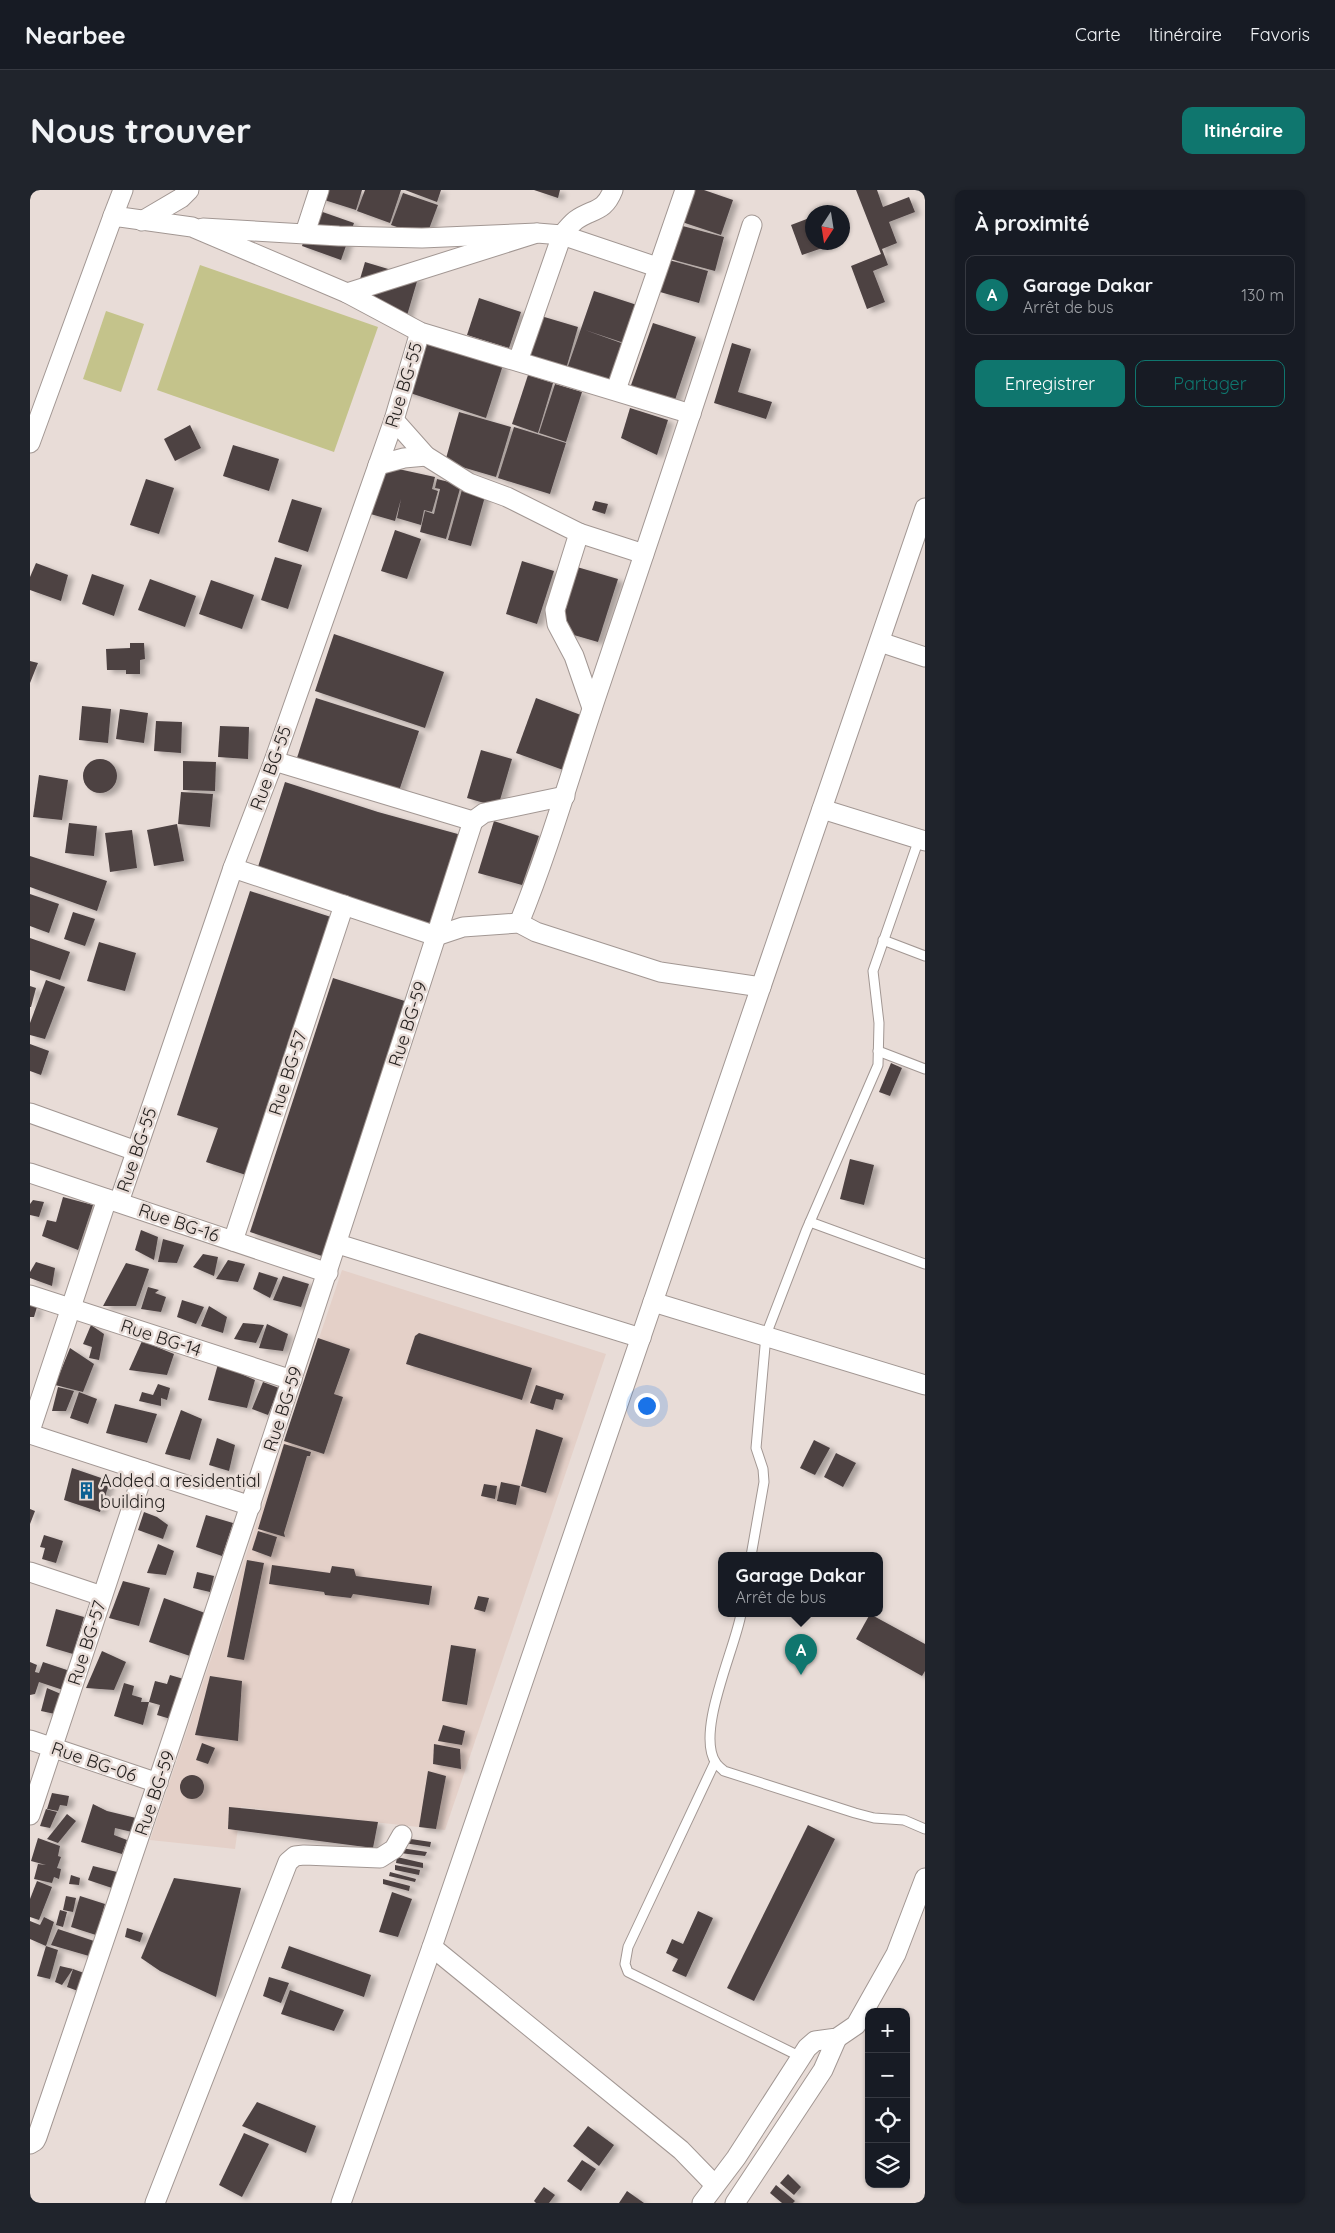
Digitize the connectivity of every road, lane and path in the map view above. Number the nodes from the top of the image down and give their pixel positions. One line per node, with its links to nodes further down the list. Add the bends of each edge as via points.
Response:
1 (123, 190): 6 (street)
2 (189, 190): 7 (street)
3 (319, 190): 10 (street)
4 (613, 190): 12 (street, via 609,201 597,211 577,219)
5 (685, 190): 13 (street)
6 (113, 216): 7 (street); 20 (street)
7 (142, 221): 9 (street)
8 (752, 225): 18 (street)
9 (192, 227): 10 (street); 14 (street)
10 (305, 233): 11 (street, via 422,238)
11 (537, 233): 12 (street); 14 (street)
12 (562, 235): 13 (street); 16 (street)
13 (657, 267): 17 (street)
14 (347, 292): 15 (street)
15 (420, 332): 16 (street); 19 (street, Rue BG-55)
16 (518, 361): 17 (street)
17 (616, 390): 18 (street)
18 (691, 414): 25 (street)
19 (394, 420): 21 (street); 22 (street, Rue BG-55)
20 (30, 443)
21 (426, 456): 22 (street); 24 (street, via 469,483 507,497)
22 (378, 465): 29 (street, Rue BG-55)
23 (925, 508): 26 (street)
24 (579, 533): 25 (street); 28 (street, via 555,610 557,624 574,656)
25 (644, 554): 28 (street)
26 (880, 642): 27 (street); 31 (street)
27 (925, 657)
28 (592, 708): 30 (street)
29 (274, 761): 32 (street); 34 (street, Rue BG-55)
30 (565, 796): 32 (street, via 484,813); 36 (street)
31 (822, 810): 33 (street); 40 (street)
32 (473, 821): 37 (street, Rue BG-59)
33 (922, 840): 38 (lane)
34 (233, 868): 35 (street); 44 (street, Rue BG-55)
35 (344, 906): 37 (street); 48 (street, Rue BG-57)
36 (519, 923): 37 (street, via 463,927); 40 (street, via 536,932 660,972)
37 (436, 936): 49 (street, Rue BG-59)
38 (883, 940): 39 (lane); 41 (lane, via 873,971 879,1023)
39 (925, 956)
40 (761, 987): 53 (street)
41 (878, 1052): 42 (lane); 47 (lane, via 878,1065)
42 (925, 1069)
43 (30, 1113): 44 (street)
44 (136, 1151): 46 (street, Rue BG-55)
45 (30, 1173): 46 (street, Rue BG-16)
46 (113, 1200): 48 (street, Rue BG-16); 54 (street, Rue BG-55)
47 (810, 1222): 50 (lane); 55 (lane)
48 (233, 1241): 51 (street, Rue BG-16)
49 (338, 1244): 51 (street, Rue BG-59); 56 (street)
50 (925, 1264)
51 (328, 1273): 57 (street, Rue BG-59)
52 (30, 1295): 54 (street, Rue BG-14)
53 (653, 1302): 55 (street); 56 (street)
54 (71, 1308): 57 (street, Rue BG-14); 59 (street, Rue BG-55)
55 (766, 1335): 58 (street); 62 (lane, via 756,1448 764,1482)
56 (641, 1338): 75 (street)
57 (292, 1380): 61 (street, Rue BG-59)
58 (925, 1385)
59 (30, 1433): 60 (street)
60 (144, 1471): 61 (street); 64 (street, Rue BG-57)
61 (250, 1506): 69 (street, Rue BG-59)
62 (752, 1552)
63 (30, 1572): 64 (street)
64 (102, 1596): 67 (street, Rue BG-57)
65 (740, 1617): 68 (lane, via 710,1724 711,1749)
66 (30, 1740): 67 (street, Rue BG-06)
67 (52, 1748): 69 (street, Rue BG-06); 70 (street, Rue BG-57)
68 (716, 1762): 71 (lane, via 724,1771 836,1807 874,1818 904,1820); 77 (lane, via 628,1947 625,1964 628,1972)
69 (158, 1783): 78 (street, Rue BG-59)
70 (30, 1815)
71 (925, 1829)
72 (402, 1835): 80 (street, via 394,1849 380,1858 304,1855 295,1856 288,1862)
73 (925, 1878): 74 (street)
74 (921, 1901): 76 (street, via 885,1976 856,2024)
75 (432, 1947): 79 (street, via 681,2150); 81 (street)
76 (837, 2038): 77 (street, via 815,2040); 83 (street, via 823,2070)
77 (800, 2057): 79 (street, via 736,2158)
78 (34, 2140)
79 (715, 2185): 82 (street)
80 (156, 2203)
81 (341, 2203)
82 (702, 2203)
83 (735, 2203)

